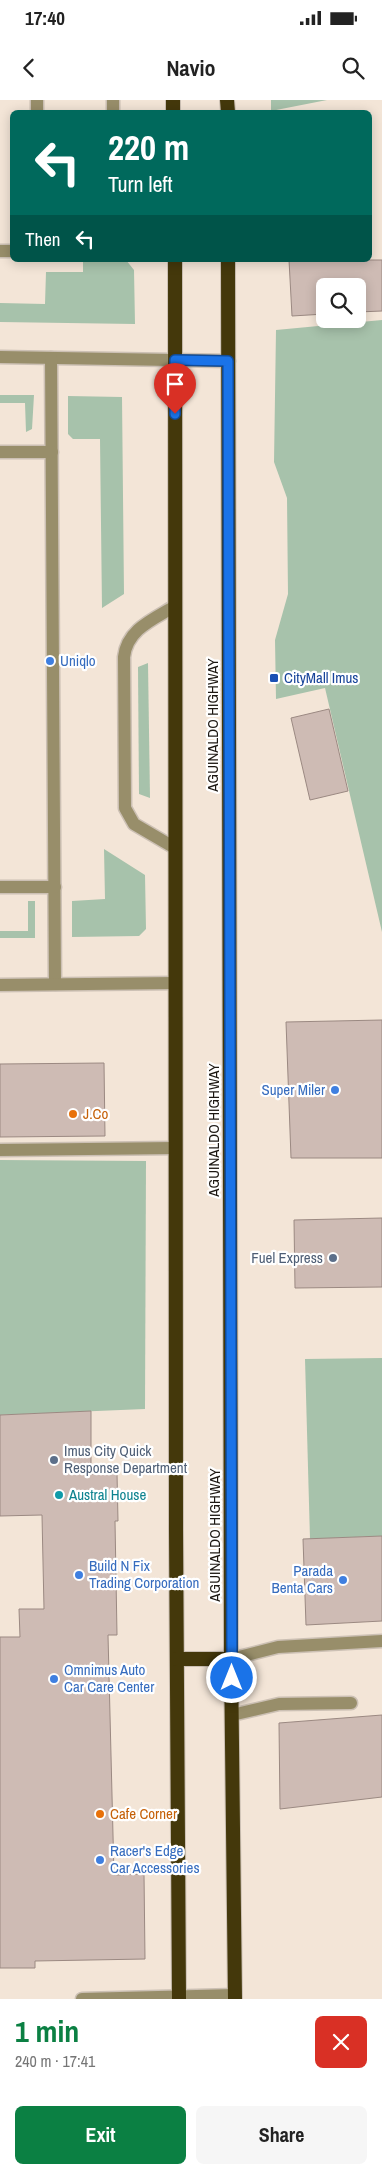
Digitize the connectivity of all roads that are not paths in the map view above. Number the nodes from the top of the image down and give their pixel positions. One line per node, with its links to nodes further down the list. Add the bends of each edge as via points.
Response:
1 (173, 262): 5 (highway)
2 (228, 262): 6 (highway, AGUINALDO HIGHWAY)
3 (0, 357): 4 (street)
4 (51, 358): 5 (street); 8 (street)
5 (175, 360): 6 (street); 9 (highway)
6 (228, 361): 20 (highway, AGUINALDO HIGHWAY)
7 (0, 452): 8 (street)
8 (52, 452): 12 (street)
9 (175, 606): 10 (highway); 10 (street, via 133,634 125,648 124,675 125,808 134,824)
10 (175, 848): 13 (highway)
11 (0, 887): 12 (street)
12 (55, 887): 14 (street)
13 (175, 983): 14 (street); 16 (highway)
14 (55, 984): 15 (street)
15 (0, 985)
16 (175, 1148): 17 (street); 19 (highway)
17 (0, 1150)
18 (382, 1642): 20 (street, via 278,1648)
19 (177, 1659): 20 (highway); 24 (highway)
20 (231, 1659): 22 (highway, AGUINALDO HIGHWAY)
21 (351, 1703): 22 (street, via 279,1704)
22 (232, 1715): 23 (highway, AGUINALDO HIGHWAY)
23 (235, 1997): 24 (street)
24 (179, 1998): 25 (street)
25 (82, 1999)

